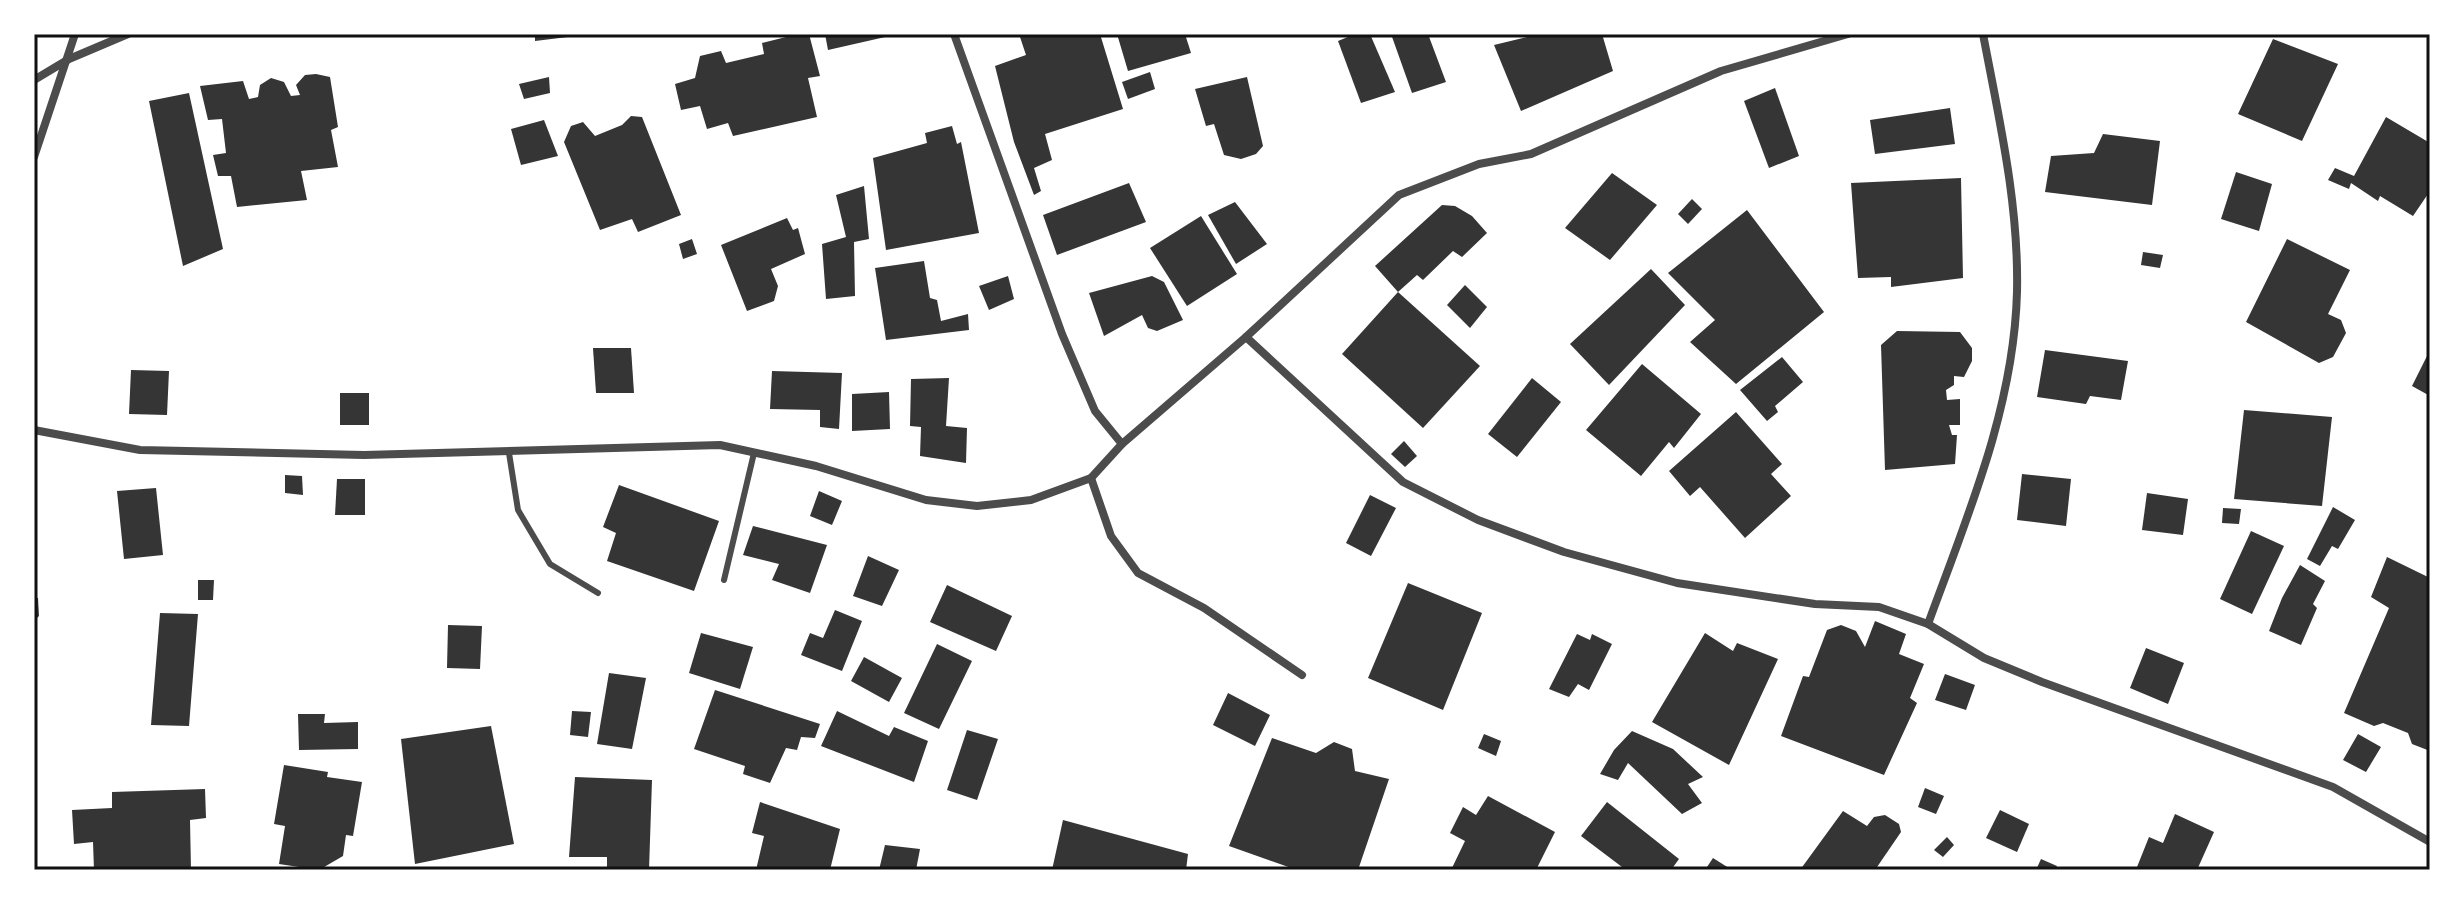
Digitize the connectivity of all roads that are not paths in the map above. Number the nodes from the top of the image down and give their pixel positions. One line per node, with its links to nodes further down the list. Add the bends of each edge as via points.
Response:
1 (75, 34): 6 (street)
2 (128, 34): 6 (street)
3 (954, 34): 11 (street, via 1062,334 1095,411)
4 (1848, 34): 9 (street, via 1721,71 1531,154 1479,164 1399,195)
5 (1983, 34): 17 (street, via 2015,223 2014,322 1994,439)
6 (69, 59): 7 (street); 8 (street)
7 (34, 80)
8 (34, 157)
9 (1246, 337): 11 (street); 17 (street, via 1403,482 1478,520 1564,552 1677,583 1815,604 1879,607)
10 (34, 430): 12 (street, via 140,450)
11 (1122, 444): 14 (street)
12 (509, 453): 13 (street, via 720,445); 16 (lane, via 518,510 550,564)
13 (754, 453): 14 (street, via 926,500 977,506 1031,500); 15 (lane)
14 (1091, 478): 18 (street, via 1111,536 1138,573 1204,608)
15 (724, 580)
16 (598, 593)
17 (1928, 624): 19 (street, via 1984,658 2042,682 2333,787)
18 (1302, 675)
19 (2430, 842)

